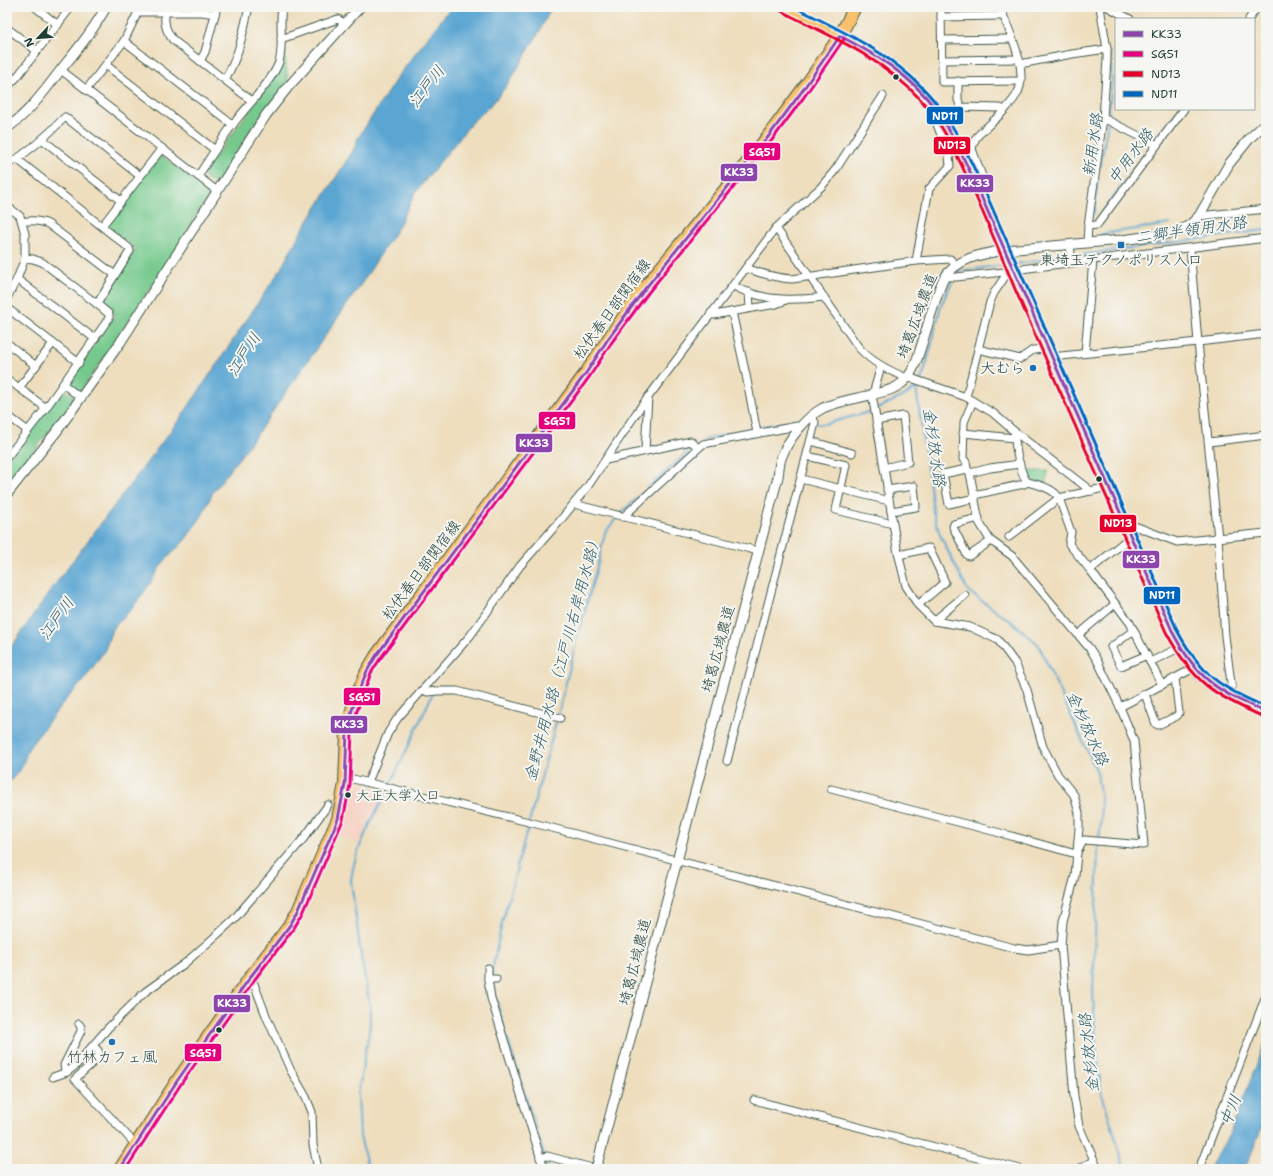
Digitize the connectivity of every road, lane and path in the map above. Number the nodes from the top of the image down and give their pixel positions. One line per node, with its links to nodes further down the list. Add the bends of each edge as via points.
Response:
1 (35, 7): 21 (street)
2 (71, 7): 21 (street)
3 (106, 7): 34 (street, via 93,30)
4 (249, 7): 35 (street, via 237,56)
5 (282, 7): 24 (street)
6 (360, 7): 20 (street)
7 (783, 7): 23 (main road)
8 (854, 7): 23 (main road, 松伏春日部関宿線)
9 (941, 7): 17 (street)
10 (1000, 7): 16 (street)
11 (1100, 7): 28 (street)
12 (1108, 7): 18 (street)
13 (1258, 7): 19 (street)
14 (216, 11): 15 (street); 31 (street, via 205,52)
15 (165, 13): 27 (street, via 138,12); 31 (street, via 164,21 168,34)
16 (1003, 16): 17 (street); 25 (street)
17 (941, 17): 26 (street)
18 (1128, 18)
19 (1251, 18)
20 (345, 24): 24 (street, via 338,19); 58 (street, via 288,86)
21 (58, 25): 29 (street)
22 (8, 31): 29 (street)
23 (836, 34): 44 (main road, via 898,71 921,92); 176 (main road, 松伏春日部関宿線, via 810,81 757,151 637,298 586,374 376,656 367,671 352,710 347,731)
24 (281, 39): 41 (street, via 279,62)
25 (1012, 39): 26 (street); 32 (street)
26 (942, 40): 30 (street)
27 (124, 41): 33 (street); 47 (street)
28 (1107, 49): 32 (street); 45 (street)
29 (37, 51): 38 (street)
30 (942, 60): 32 (street); 36 (street, via 942,82)
31 (200, 61): 35 (street)
32 (1019, 62): 37 (street)
33 (106, 65): 39 (street); 52 (street)
34 (61, 70): 39 (street); 48 (street, via 25,113)
35 (225, 79): 41 (street)
36 (958, 81): 37 (street); 42 (street, via 958,100 961,107)
37 (1021, 81): 42 (street, via 1014,99)
38 (7, 87)
39 (86, 90): 51 (street)
40 (883, 96): 66 (street, via 836,169 821,187)
41 (252, 101): 47 (street)
42 (1004, 110): 57 (street, via 977,137 972,149 982,176)
43 (1183, 110): 50 (street)
44 (940, 115): 57 (main road); 74 (street, via 936,122 949,155 950,166 930,188)
45 (1103, 118): 50 (street); 65 (street)
46 (1266, 123): 62 (street, via 1229,164)
47 (232, 125): 52 (street)
48 (7, 128)
49 (43, 140): 53 (street); 55 (street, via 65,117); 59 (street)
50 (1157, 145): 65 (street, via 1098,225)
51 (162, 148): 55 (street); 56 (street)
52 (215, 150): 56 (street)
53 (17, 159): 54 (street); 64 (street)
54 (7, 165)
55 (140, 176): 59 (street)
56 (198, 176): 58 (street)
57 (974, 180): 71 (main road)
58 (217, 191): 111 (street)
59 (121, 201): 64 (street)
60 (7, 206): 63 (street, via 20,216)
61 (1266, 209): 62 (street)
62 (1199, 216): 68 (street, 埼葛広域農道, via 1191,224 1173,233)
63 (22, 222): 72 (street); 80 (street, via 40,221 48,224)
64 (102, 226): 80 (street, via 130,251)
65 (1088, 226): 68 (street)
66 (776, 228): 77 (street); 81 (street)
67 (1266, 238): 70 (street)
68 (1087, 243): 69 (street, 埼葛広域農道)
69 (1071, 248): 71 (street, 埼葛広域農道); 75 (street)
70 (1190, 248): 73 (street); 95 (street)
71 (1004, 250): 76 (street, 埼葛広域農道, via 974,257); 78 (main road)
72 (25, 258): 82 (street); 88 (street, via 42,262)
73 (1093, 260): 75 (street); 100 (street)
74 (916, 261): 76 (street, via 950,259); 81 (street)
75 (1072, 261): 78 (street)
76 (956, 265): 79 (street, 埼葛広域農道)
77 (746, 268): 81 (street, via 778,278); 83 (street)
78 (1011, 271): 79 (street, via 956,277 950,277); 98 (street, via 990,302); 99 (main road)
79 (947, 273): 105 (street, 埼葛広域農道, via 940,285)
80 (115, 275): 88 (street)
81 (809, 277): 86 (street)
82 (17, 279): 85 (street); 94 (street)
83 (733, 285): 84 (street); 92 (street)
84 (749, 292): 87 (street); 90 (street)
85 (7, 298)
86 (824, 298): 87 (street); 103 (street, via 859,348 868,358)
87 (786, 300): 90 (street)
88 (97, 304): 94 (street, via 109,314 109,318)
89 (7, 308): 97 (street)
90 (750, 308): 91 (street)
91 (732, 312): 92 (street, via 714,315); 118 (street)
92 (711, 313): 109 (street)
93 (1266, 334): 95 (street)
94 (95, 339): 101 (street)
95 (1198, 342): 100 (street); 124 (street)
96 (7, 343): 102 (street)
97 (53, 343): 101 (street); 102 (street)
98 (978, 349): 99 (street, via 1020,359 1033,350); 110 (street)
99 (1049, 353): 100 (street); 136 (main road)
100 (1085, 353)
101 (79, 363): 106 (street)
102 (36, 366): 107 (street)
103 (881, 366): 105 (street); 108 (street)
104 (7, 379): 107 (street)
105 (913, 379): 108 (street, 埼葛広域農道); 110 (street)
106 (63, 384): 111 (street); 113 (street)
107 (19, 388): 113 (street)
108 (873, 394): 115 (street); 116 (street, 埼葛広域農道, via 823,409)
109 (648, 397): 126 (street); 130 (street)
110 (966, 397): 112 (street)
111 (81, 398): 140 (street)
112 (973, 401): 120 (street, via 964,422); 122 (street, via 993,413)
113 (46, 408): 119 (street)
114 (7, 415): 119 (street)
115 (876, 421): 132 (street); 132 (street, via 903,416 908,462)
116 (814, 422): 117 (street, 埼葛広域農道); 123 (street)
117 (800, 428): 118 (street, via 797,426); 154 (street, 埼葛広域農道, via 782,457)
118 (756, 430): 125 (street)
119 (28, 431): 128 (street)
120 (964, 433): 122 (street); 133 (street, via 963,459)
121 (1266, 434): 124 (street)
122 (1015, 435): 131 (street); 139 (street)
123 (811, 441): 127 (street); 129 (street)
124 (1209, 442): 152 (street)
125 (696, 446): 126 (street, via 691,441); 146 (street)
126 (645, 450): 130 (street)
127 (852, 453)
128 (8, 454)
129 (807, 456): 134 (street); 137 (street, via 846,465)
130 (606, 460): 144 (street)
131 (1020, 464): 133 (street); 135 (street)
132 (884, 468): 138 (street)
133 (968, 471): 141 (street); 141 (street, via 943,474 949,504)
134 (801, 479): 137 (street); 175 (street)
135 (1027, 482): 141 (street); 142 (street, via 1034,483)
136 (1108, 487): 139 (street); 149 (main road)
137 (841, 489): 143 (street); 148 (street, via 836,510)
138 (887, 490): 143 (street); 145 (street, via 914,486 916,506)
139 (1091, 491): 142 (street)
140 (7, 494)
141 (975, 497): 147 (street)
142 (1059, 498): 151 (street); 156 (street, via 1070,532 1069,544)
143 (889, 501): 145 (street)
144 (574, 504): 146 (street); 169 (street, via 520,566 470,636)
145 (891, 511): 148 (street)
146 (622, 517): 154 (street)
147 (978, 518): 153 (street); 153 (street, via 954,524 953,527 967,555)
148 (893, 524): 155 (street)
149 (1128, 532): 152 (street, via 1132,525 1177,542); 156 (street); 163 (main road)
150 (1266, 533): 152 (street)
151 (1009, 537)
152 (1218, 538): 171 (street, via 1232,691)
153 (991, 540): 162 (street, via 1012,556)
154 (758, 551): 181 (street, 埼葛広域農道)
155 (899, 555): 159 (street, via 906,586); 159 (street, via 929,548 945,582)
156 (1090, 570): 158 (street)
157 (965, 595): 160 (street)
158 (1115, 604): 161 (street); 162 (street)
159 (918, 605): 160 (street)
160 (934, 621): 180 (street, via 970,627 998,640 1015,663 1027,690 1043,747 1058,775 1074,795 1079,813)
161 (1134, 630): 164 (street); 164 (street, via 1111,647 1121,666)
162 (1078, 635): 172 (street, via 1097,660)
163 (1181, 647): 165 (street); 166 (main road)
164 (1147, 655): 165 (street)
165 (1150, 662): 168 (street)
166 (1194, 668): 167 (street); 171 (main road, via 1211,684)
167 (1175, 678): 168 (street); 170 (street, via 1178,716 1156,724)
168 (1162, 685): 170 (street)
169 (423, 688): 174 (street, via 427,692 457,691); 177 (street, via 396,719)
170 (1145, 694): 172 (street)
171 (1230, 695): 173 (main road)
172 (1120, 707): 180 (street, via 1134,741 1144,845 1084,840)
173 (1266, 712)
174 (557, 717)
175 (726, 761)
176 (345, 777): 177 (street); 184 (main road, 松伏春日部関宿線, via 338,819 298,911)
177 (368, 782): 181 (street)
178 (831, 789): 180 (street)
179 (328, 805): 189 (street, via 304,838 234,919 184,964 145,992)
180 (1076, 854): 182 (street, via 1075,876 1063,921)
181 (677, 860): 182 (street, via 1014,948 1028,950); 198 (street, 埼葛広域農道)
182 (1061, 945): 202 (street, via 1074,1096 1079,1126)
183 (488, 968): 185 (street)
184 (250, 976): 193 (main road, 松伏春日部関宿線); 196 (street, via 270,1025 312,1112 313,1145)
185 (488, 979): 186 (street); 194 (street, via 491,998)
186 (496, 979)
187 (1266, 996): 203 (street)
188 (79, 1024): 190 (street, via 81,1031 64,1065)
189 (93, 1046): 190 (street); 193 (street, via 100,1055 75,1079)
190 (67, 1072): 191 (street)
191 (53, 1076)
192 (754, 1100): 199 (street)
193 (136, 1145): 195 (main road, 松伏春日部関宿線)
194 (544, 1157): 197 (street); 198 (street)
195 (120, 1169)
196 (318, 1169)
197 (544, 1169)
198 (596, 1169)
199 (1020, 1169)
200 (1079, 1169): 201 (street, via 1089,1163)
201 (1094, 1169)
202 (1098, 1169)
203 (1199, 1169)

